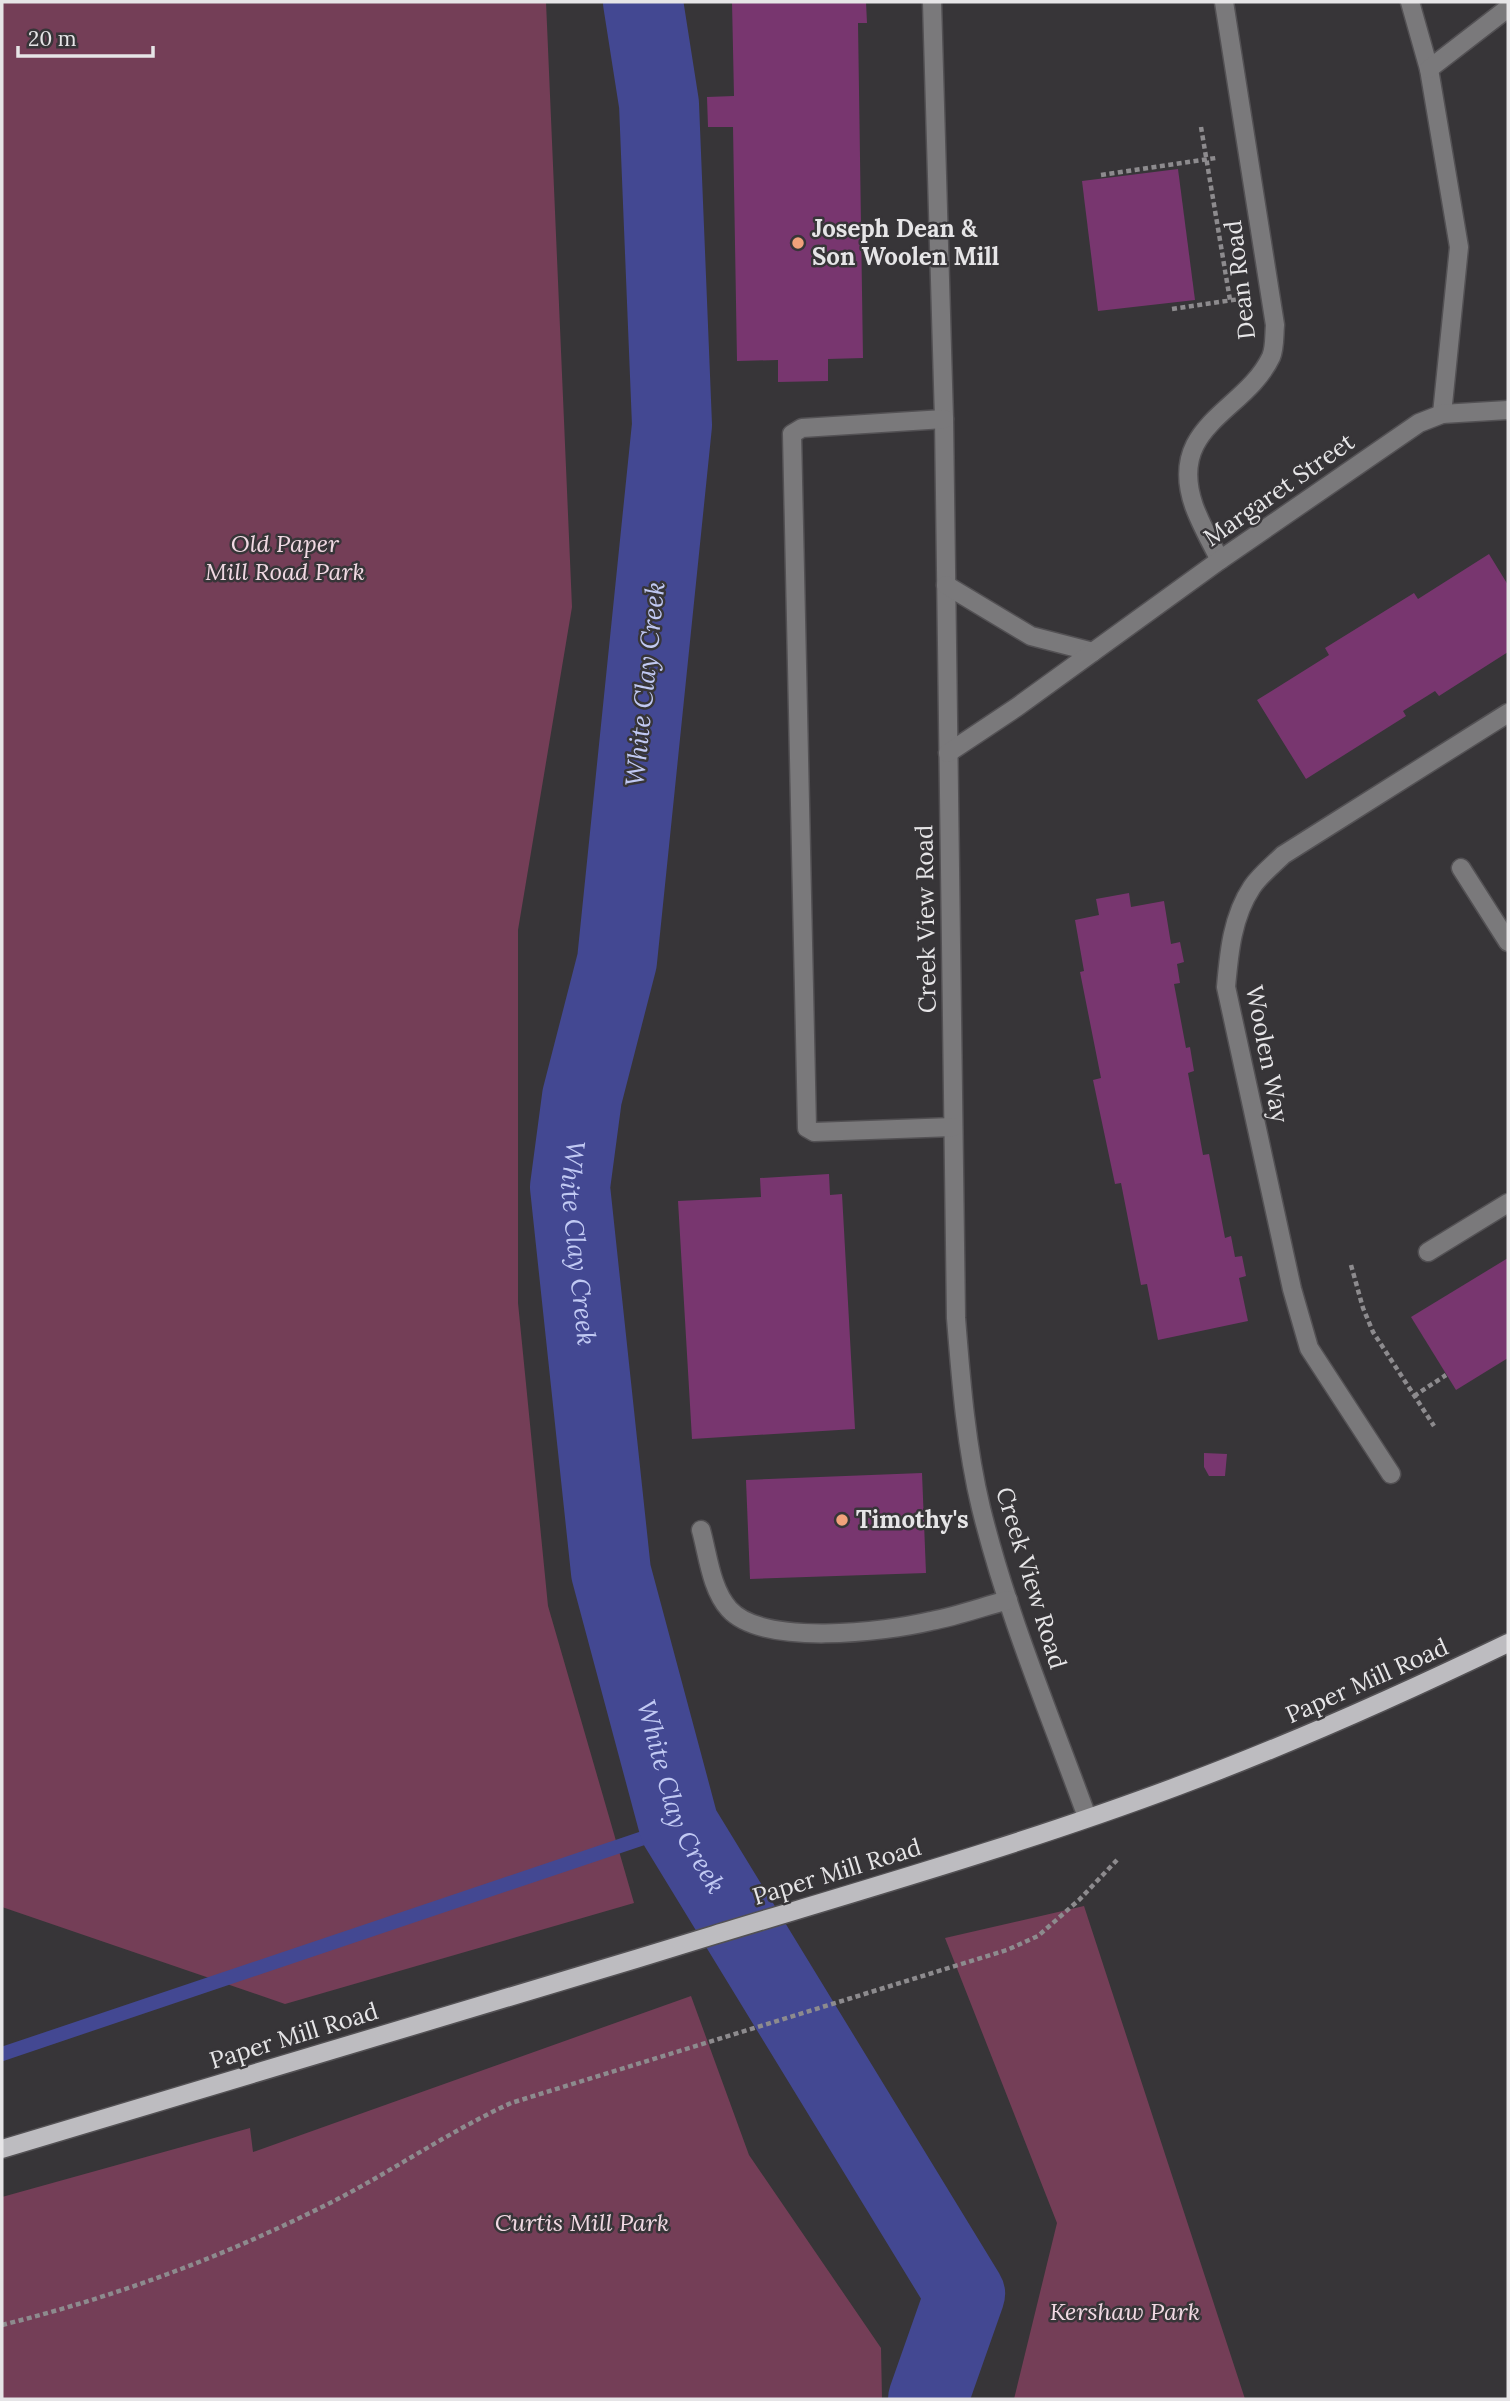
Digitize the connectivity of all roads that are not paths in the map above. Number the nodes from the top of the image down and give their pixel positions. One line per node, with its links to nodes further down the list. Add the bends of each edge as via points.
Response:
1 (932, 2): 8 (street, Creek View Road)
2 (1224, 2): 9 (street, Dean Road, via 1275,325 1272,355 1257,380 1213,418 1195,444 1188,471 1194,505)
3 (1410, 2): 5 (street)
4 (1508, 8): 5 (street)
5 (1429, 69): 7 (street, via 1459,247)
6 (1508, 410): 7 (street, Margaret Street)
7 (1442, 414): 9 (street, Margaret Street, via 1419,423)
8 (944, 419): 10 (street, Creek View Road); 16 (street, via 802,428 792,434 807,1128 814,1132)
9 (1220, 561): 11 (street, Margaret Street)
10 (946, 585): 11 (street, via 1031,636); 13 (street, Creek View Road)
11 (1093, 652): 13 (street, Margaret Street)
12 (1508, 713): 19 (street, Woolen Way, via 1283,855 1253,887 1237,918 1229,952 1226,988 1309,1348)
13 (948, 753): 16 (street, Creek View Road)
14 (1461, 868): 15 (street)
15 (1508, 942)
16 (953, 1126): 21 (street, Creek View Road, via 956,1318 962,1390 981,1506)
17 (1508, 1203): 18 (street)
18 (1428, 1252)
19 (1391, 1474)
20 (701, 1530): 21 (street, via 717,1589 730,1610 750,1624 779,1632 845,1633 918,1623)
21 (1008, 1600): 23 (street, Creek View Road)
22 (1508, 1643): 23 (main road, Paper Mill Road, via 1269,1750)
23 (1087, 1817): 24 (main road, Paper Mill Road, via 917,1873)
24 (2, 2149)

